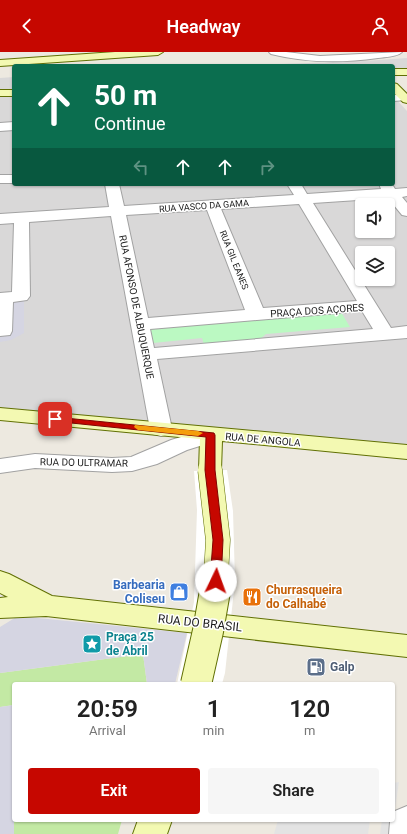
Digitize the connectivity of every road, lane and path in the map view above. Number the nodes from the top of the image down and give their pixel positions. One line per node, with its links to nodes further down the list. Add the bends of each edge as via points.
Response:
1 (158, 52): 4 (street)
2 (274, 52): 3 (street, via 323,58)
3 (397, 52)
4 (0, 63)
5 (395, 72): 6 (street)
6 (407, 72)
7 (395, 88): 11 (street)
8 (12, 92): 9 (street)
9 (0, 93)
10 (395, 98): 11 (street)
11 (406, 98)
12 (12, 126): 13 (street)
13 (0, 127)
14 (12, 178): 15 (street)
15 (0, 179)
16 (112, 186): 22 (street, RUA AFONSO DE ALBUQUERQUE)
17 (295, 186): 20 (street)
18 (388, 189): 19 (street, RUA VASCO DA GAMA); 20 (street, RUA VASCO DA GAMA); 23 (street)
19 (407, 192)
20 (303, 199): 21 (street, RUA VASCO DA GAMA); 27 (street)
21 (212, 205): 22 (street, RUA VASCO DA GAMA); 28 (street, RUA GIL EANES)
22 (117, 211): 24 (street, RUA VASCO DA GAMA); 29 (street, RUA AFONSO DE ALBUQUERQUE)
23 (407, 212)
24 (22, 217): 25 (street, RUA VASCO DA GAMA); 26 (street, via 22,296)
25 (0, 219)
26 (2, 298): 30 (street)
27 (368, 305): 28 (street, PRAÇA DOS AÇORES); 32 (street, PRAÇA DOS AÇORES)
28 (256, 314): 29 (street, PRAÇA DOS AÇORES)
29 (140, 324): 33 (street, RUA AFONSO DE ALBUQUERQUE)
30 (3, 331)
31 (407, 332): 32 (street)
32 (385, 334): 33 (street)
33 (146, 354): 35 (street, RUA AFONSO DE ALBUQUERQUE)
34 (0, 414): 35 (street, RUA DE ANGOLA)
35 (162, 429): 36 (street, RUA DE ANGOLA)
36 (211, 435): 37 (street, RUA DE ANGOLA); 38 (street, RUA DO ULTRAMAR, via 132,464 35,461); 43 (street, bridge, via 210,470 218,540 215,595)
37 (407, 452)
38 (0, 466)
39 (0, 581): 40 (street, RUA DO BRASIL)
40 (47, 606): 41 (street); 42 (street, RUA DO BRASIL)
41 (0, 608)
42 (407, 646)
43 (197, 682)
44 (154, 822): 46 (street)
45 (407, 822): 47 (street)
46 (150, 834)
47 (406, 834)

